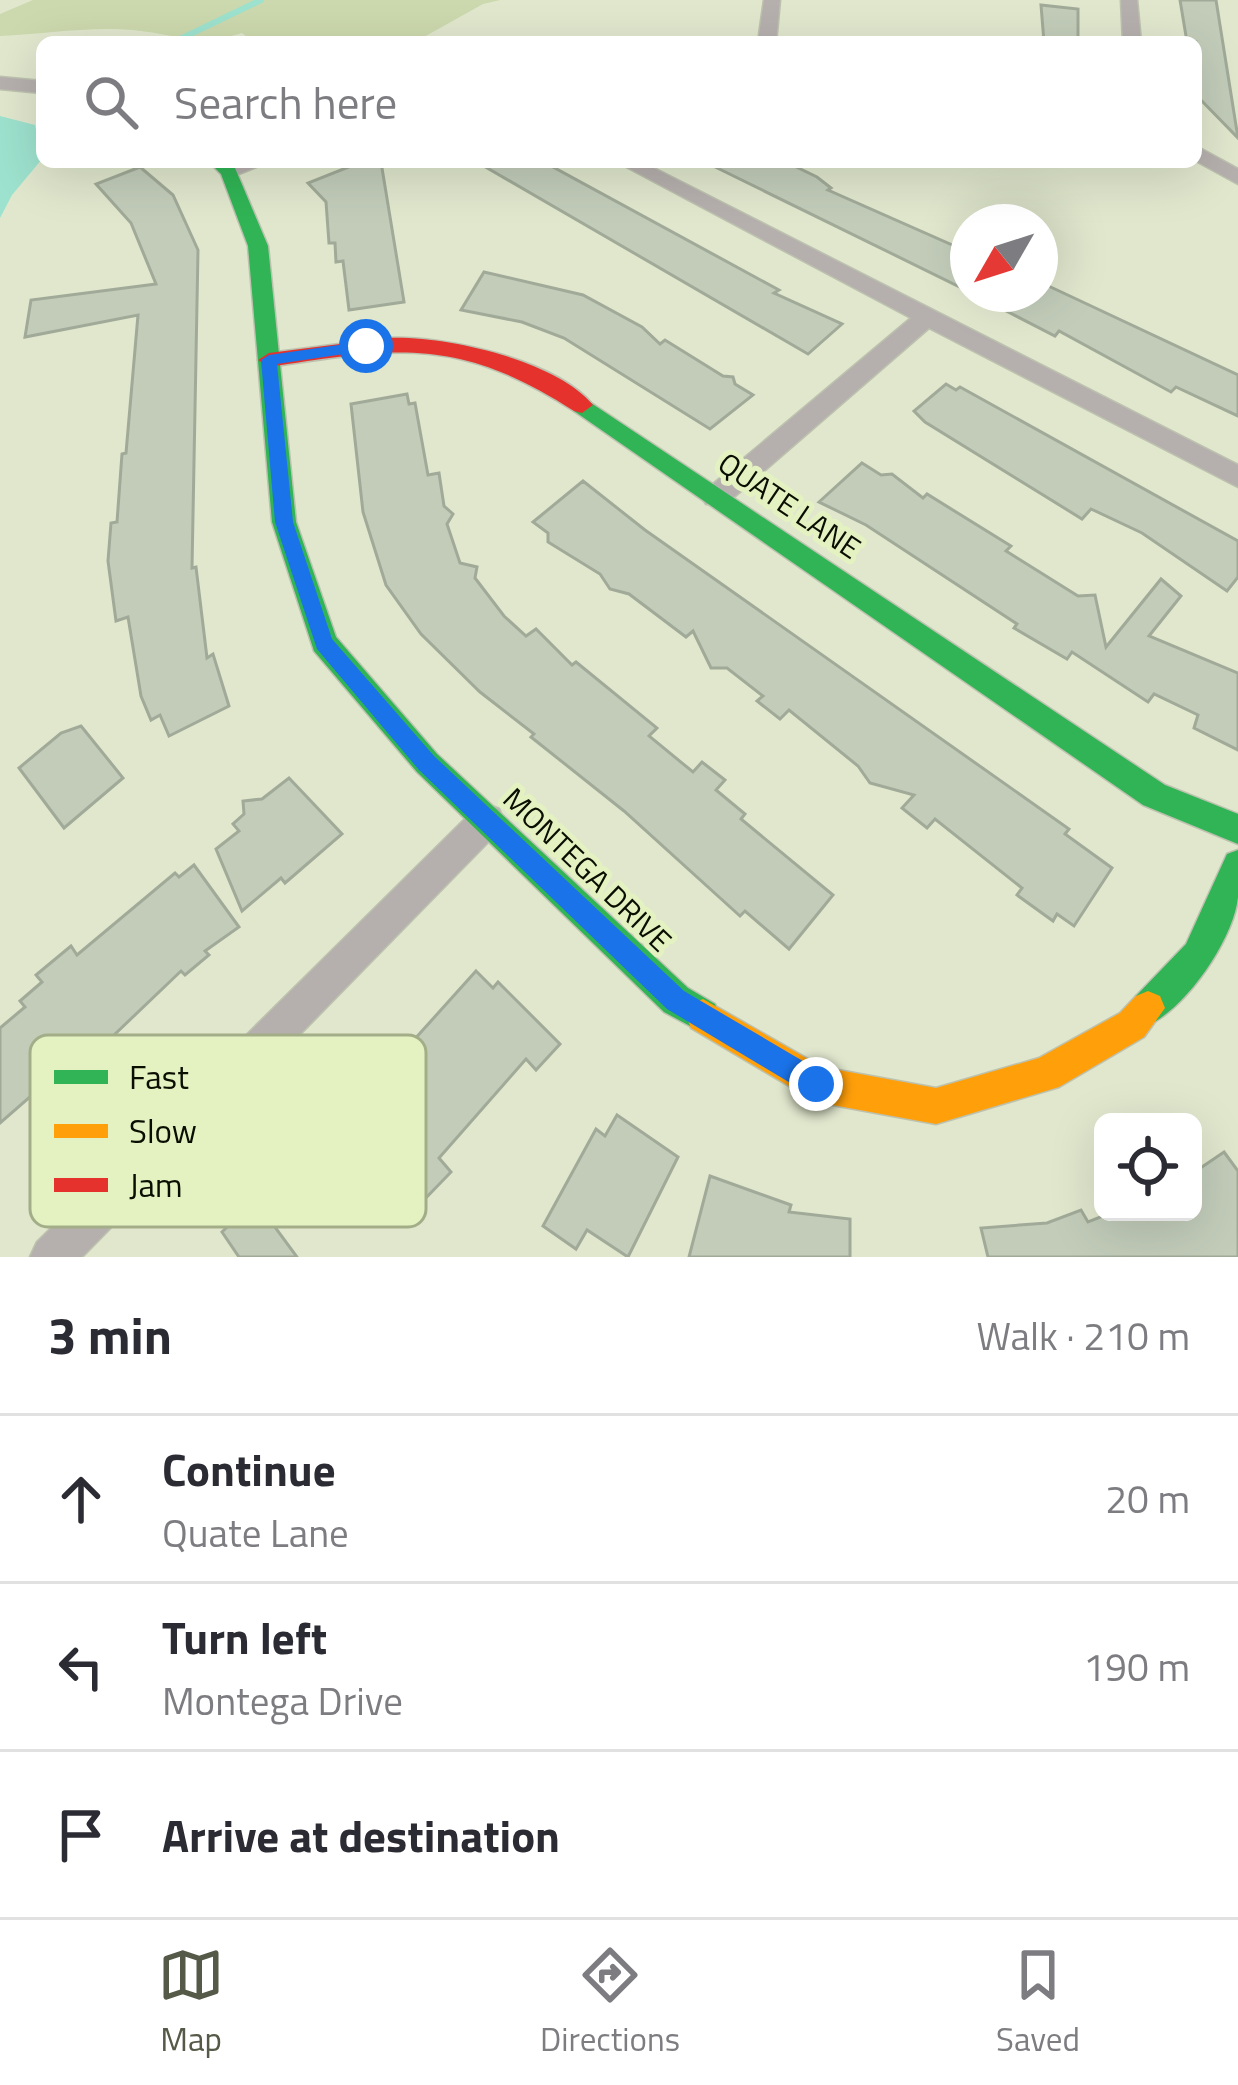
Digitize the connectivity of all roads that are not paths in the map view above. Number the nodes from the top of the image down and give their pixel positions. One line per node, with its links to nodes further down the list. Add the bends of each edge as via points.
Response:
1 (772, 0): 3 (street)
2 (1129, 0): 4 (street)
3 (767, 36)
4 (1132, 36)
5 (0, 83): 6 (street)
6 (36, 86)
7 (1202, 156): 10 (street)
8 (224, 168): 12 (street, MONTEGA DRIVE, via 258,246)
9 (639, 168): 11 (street)
10 (1238, 178)
11 (927, 317): 13 (street); 14 (street)
12 (269, 360): 14 (street, QUATE LANE, via 433,344 546,380); 15 (street, MONTEGA DRIVE, via 284,522 324,643)
13 (1238, 477)
14 (716, 496): 16 (street, QUATE LANE, via 1154,795)
15 (487, 820): 17 (street, MONTEGA DRIVE, via 676,1000 816,1084 936,1106 1046,1074 1132,1025 1198,956); 18 (street)
16 (1238, 830)
17 (1238, 865)
18 (273, 1035)
19 (82, 1227): 20 (street)
20 (52, 1257)

